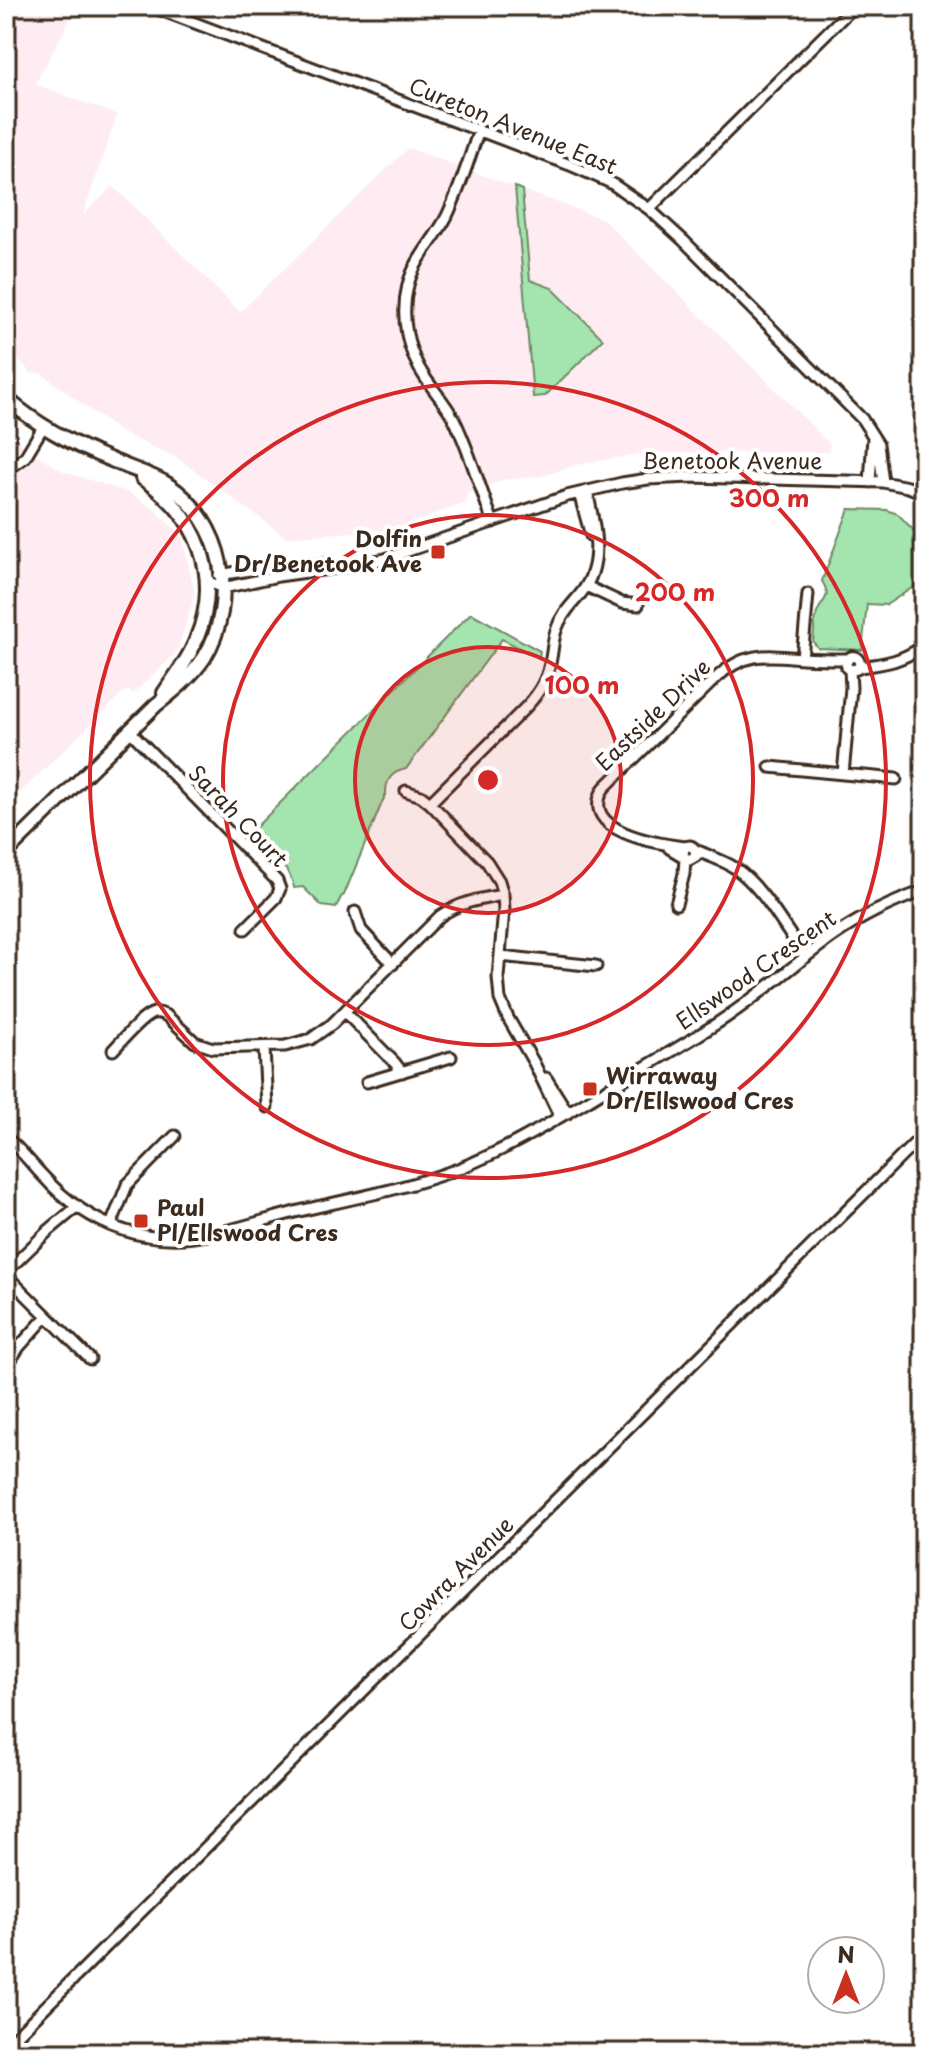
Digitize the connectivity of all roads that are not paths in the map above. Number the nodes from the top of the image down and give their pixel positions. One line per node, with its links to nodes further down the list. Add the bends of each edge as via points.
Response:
1 (150, 6): 3 (street, Cureton Avenue East)
2 (854, 6): 4 (street)
3 (479, 130): 4 (street, Cureton Avenue East, via 593,174); 14 (street, via 446,217 413,270 405,323 414,360 455,422)
4 (649, 209): 7 (street, Cureton Avenue East)
5 (6, 398): 6 (main road)
6 (43, 427): 8 (main road); 9 (street, via 25,457)
7 (873, 435): 10 (street); 11 (street, Cureton Avenue East, via 881,452)
8 (119, 464): 16 (main road, via 168,485 194,509 214,543); 17 (main road, via 181,512 199,546)
9 (6, 471)
10 (870, 482): 11 (street); 12 (street, Benetook Avenue, via 671,478)
11 (883, 482): 13 (street)
12 (583, 492): 14 (street, Benetook Avenue); 18 (street, via 595,546)
13 (924, 493)
14 (493, 522): 15 (street, Benetook Avenue)
15 (366, 562): 16 (street, Benetook Avenue); 19 (street, Benetook Avenue)
16 (222, 573): 17 (street, Benetook Avenue); 19 (main road)
17 (207, 581): 19 (street); 25 (main road, via 195,643)
18 (586, 586): 21 (street); 31 (street, via 557,628 539,693)
19 (223, 588): 25 (main road, via 218,625 204,657)
20 (808, 594): 23 (street)
21 (638, 605)
22 (924, 646): 24 (street, Eastside Drive, via 903,659)
23 (802, 658): 24 (street, Eastside Drive); 33 (street, Eastside Drive, via 757,656 725,669 604,788 598,803 603,816 622,833)
24 (853, 665): 28 (street)
25 (156, 705): 26 (main road)
26 (130, 731): 32 (main road); 38 (street, Sarah Court, via 277,881 276,898)
27 (770, 767): 28 (street)
28 (843, 774): 29 (street)
29 (896, 779)
30 (406, 791): 31 (street)
31 (430, 803): 35 (street, via 487,862)
32 (6, 853)
33 (689, 855): 36 (street); 39 (street, Eastside Drive, via 725,862 744,874)
34 (924, 891): 39 (street, Ellswood Crescent, via 866,915)
35 (503, 895): 40 (street); 41 (street, via 449,910)
36 (676, 904)
37 (355, 912): 41 (street, via 361,930)
38 (245, 929)
39 (809, 954): 50 (street, Ellswood Crescent, via 725,1019)
40 (500, 956): 42 (street); 50 (street, via 500,999 556,1092)
41 (393, 964): 43 (street)
42 (596, 966)
43 (345, 1012): 44 (street, via 311,1039); 47 (street)
44 (264, 1048): 45 (street, via 206,1047 158,1013 145,1017); 49 (street)
45 (113, 1050)
46 (451, 1057): 47 (street)
47 (402, 1072): 48 (street)
48 (367, 1082)
49 (267, 1107)
50 (564, 1115): 55 (street, Ellswood Crescent, via 437,1176 211,1236 157,1238)
51 (924, 1134): 60 (street, Cowra Avenue)
52 (175, 1136): 55 (street, via 127,1185)
53 (6, 1138): 54 (street, Ellswood Crescent)
54 (74, 1203): 55 (street, Ellswood Crescent); 56 (street)
55 (111, 1225)
56 (6, 1273): 57 (street)
57 (47, 1316): 58 (street); 59 (street)
58 (90, 1359)
59 (6, 1367)
60 (9, 2046)

